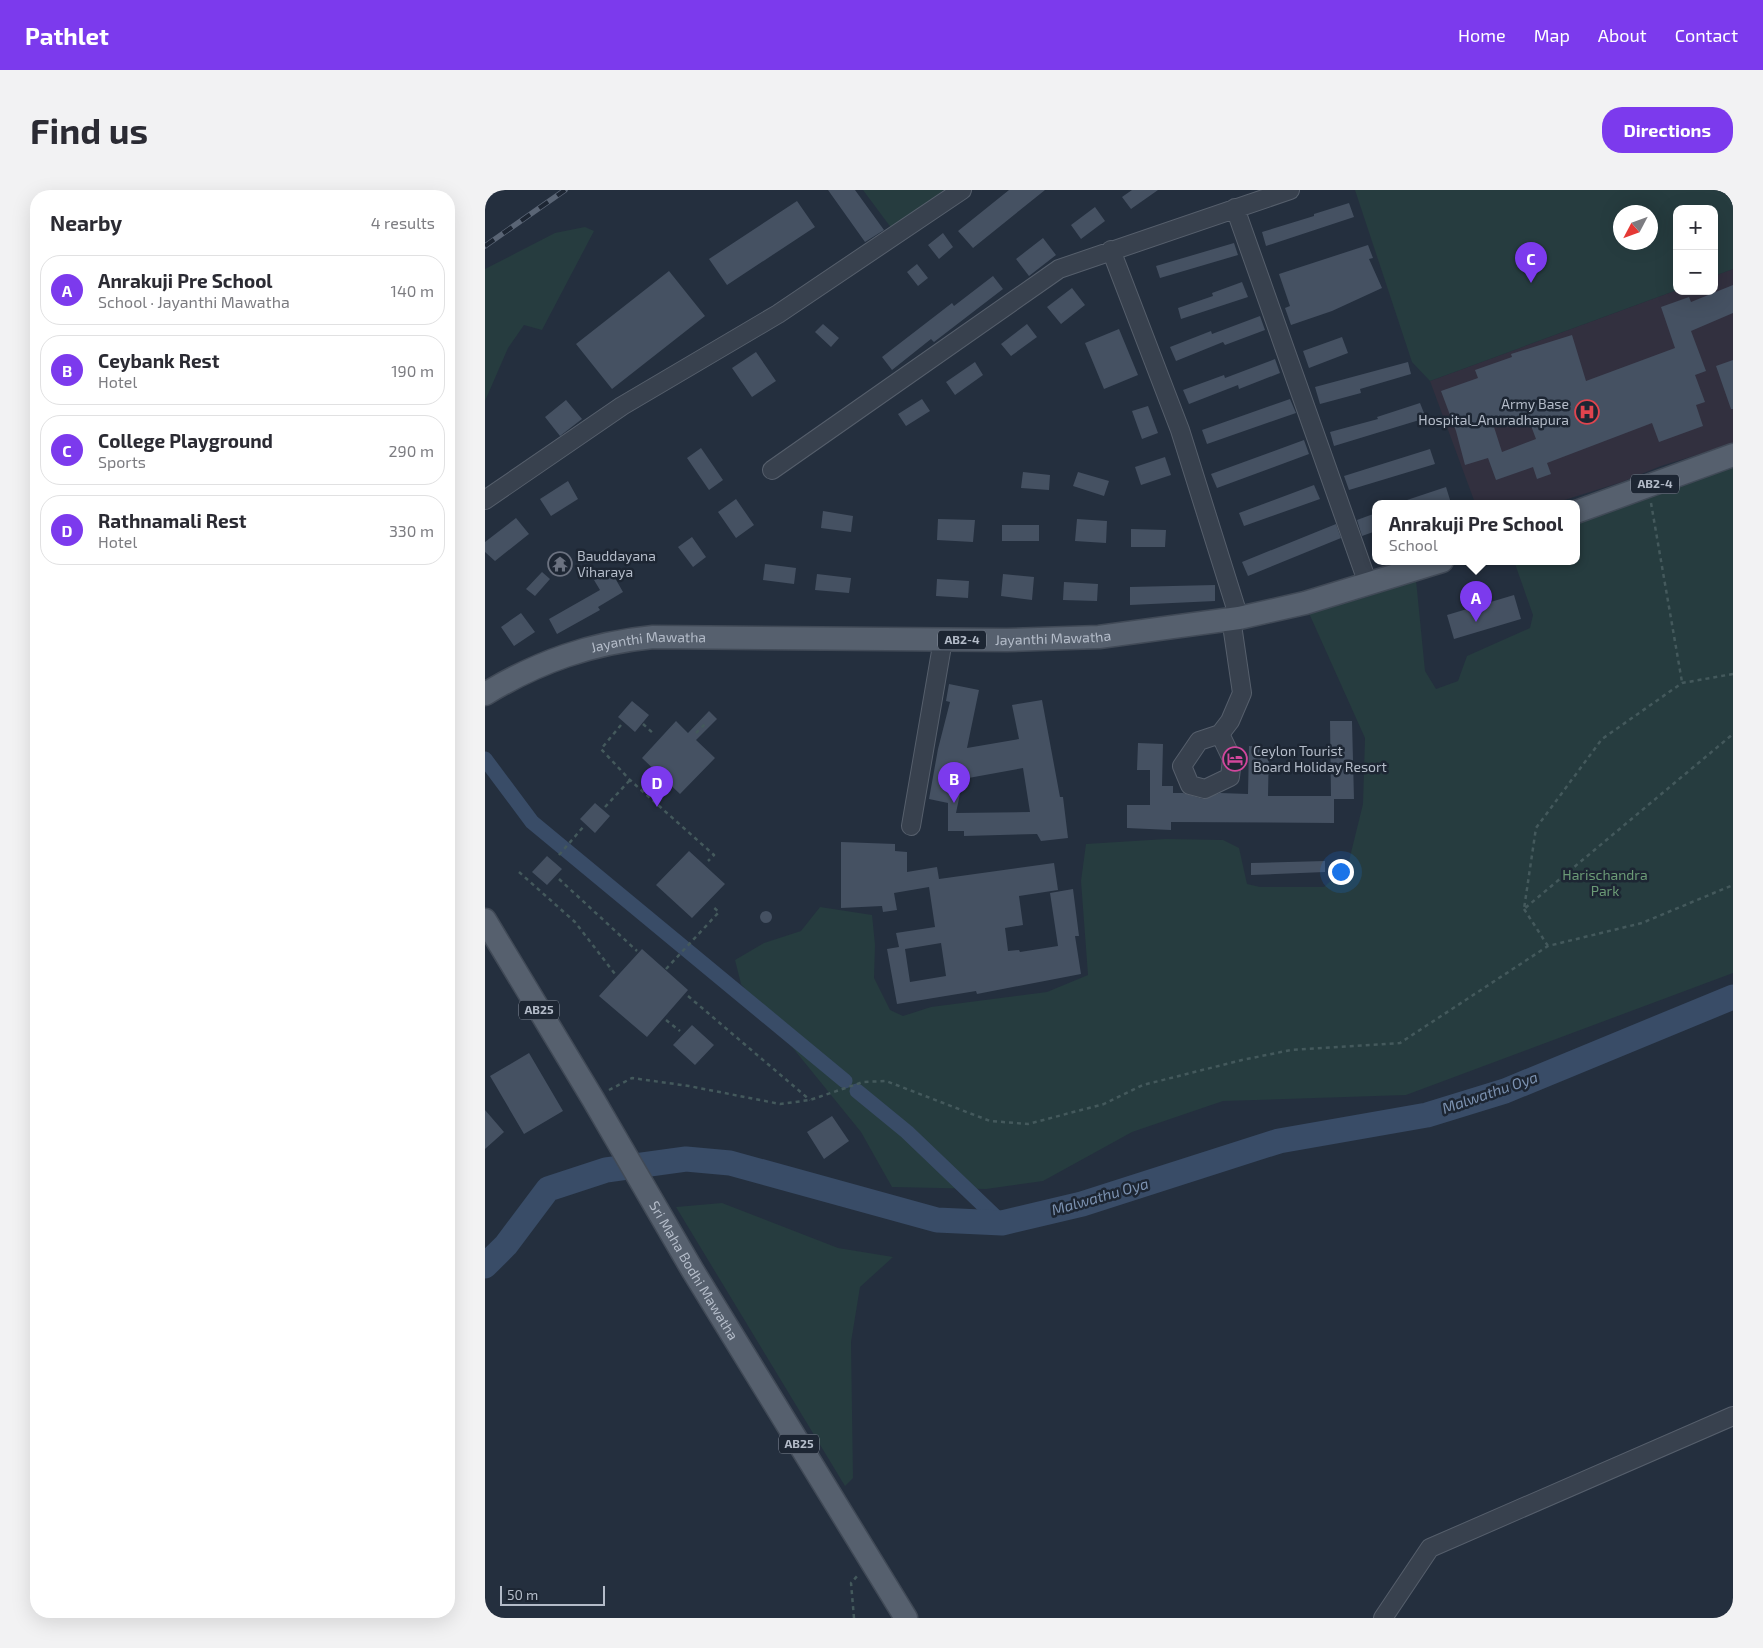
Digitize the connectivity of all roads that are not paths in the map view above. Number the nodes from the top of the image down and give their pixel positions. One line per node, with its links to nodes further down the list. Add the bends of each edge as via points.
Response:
1 (962, 190): 7 (street, via 778,314 622,406)
2 (1290, 190): 3 (street)
3 (1235, 208): 4 (street); 10 (street)
4 (1111, 250): 6 (street, via 1059,269); 11 (street, via 1181,430)
5 (1733, 455): 8 (main road, AB2-4)
6 (772, 470)
7 (485, 500)
8 (1580, 511)
9 (1429, 565): 10 (main road, Jayanthi Mawatha / AB2-4)
10 (1368, 584): 11 (main road, Jayanthi Mawatha / AB2-4, via 1305,603)
11 (1235, 618): 12 (main road, Jayanthi Mawatha / AB2-4, via 1099,637); 14 (street, via 1243,693)
12 (943, 640): 13 (main road, Jayanthi Mawatha / AB2-4, via 653,637 624,640 553,659); 15 (street)
13 (485, 694)
14 (1220, 734)
15 (911, 826)
16 (485, 920): 18 (main road, Sri Maha Bodhi Mawatha / AB25, via 693,1270)
17 (1733, 1416): 19 (street, via 1430,1548)
18 (906, 1618)
19 (1383, 1618)

